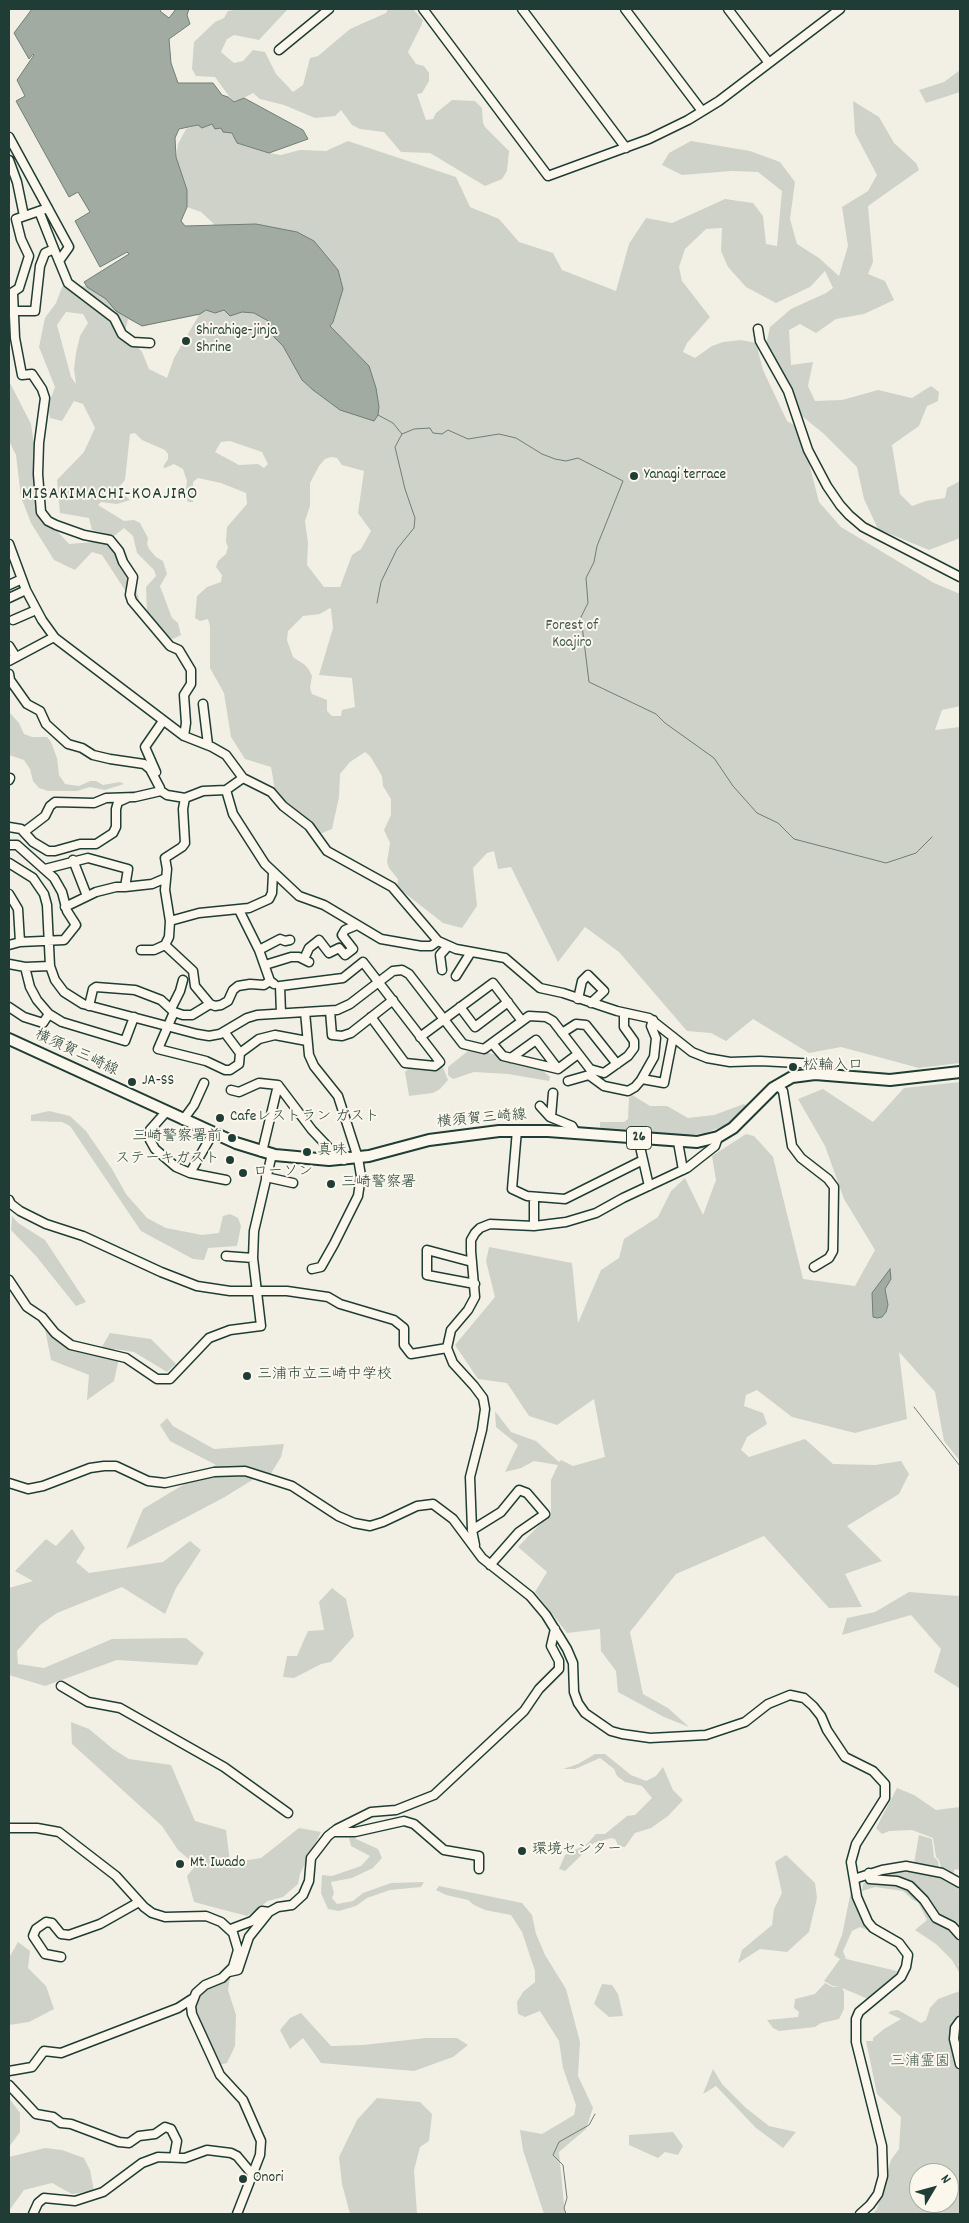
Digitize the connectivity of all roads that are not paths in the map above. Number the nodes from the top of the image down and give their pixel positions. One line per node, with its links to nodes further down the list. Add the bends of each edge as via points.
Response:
1 (329, 9): 7 (street)
2 (423, 9): 11 (street, via 548,176)
3 (522, 9): 11 (street)
4 (625, 9): 9 (street)
5 (728, 9): 8 (street)
6 (835, 10): 8 (street)
7 (279, 50)
8 (769, 63): 9 (street)
9 (702, 111): 11 (street, via 674,128)
10 (9, 137): 13 (street)
11 (626, 148)
12 (9, 160): 15 (street)
13 (48, 208): 14 (street); 17 (street, via 69,247)
14 (39, 211): 15 (street); 16 (street)
15 (24, 216): 18 (street, via 16,219 29,256 19,288)
16 (54, 249): 17 (street); 19 (street, via 45,253 40,266 35,311)
17 (59, 261): 21 (street, via 68,283 114,318 122,334 133,342)
18 (11, 294): 19 (street)
19 (13, 311): 37 (street, via 22,375 32,374 45,398 39,443 41,512 56,525 110,540 119,551 133,577 132,601 170,646 179,650 191,670 191,684 184,695)
20 (758, 329): 23 (street, via 760,341 788,391 808,450 840,504 863,527)
21 (150, 344)
22 (9, 544): 24 (street)
23 (960, 577)
24 (22, 579): 25 (street); 26 (street)
25 (9, 585)
26 (26, 590): 27 (street); 28 (street)
27 (9, 598)
28 (36, 610): 29 (street); 30 (street)
29 (13, 620)
30 (54, 637): 32 (street); 36 (street)
31 (9, 646): 32 (street)
32 (16, 657): 33 (street)
33 (9, 661)
34 (9, 674): 40 (street, via 27,704 40,711 46,724 68,744 93,755 144,764 150,768)
35 (203, 704): 38 (street)
36 (163, 721): 37 (street); 40 (street, via 145,747)
37 (184, 736): 38 (street)
38 (208, 745): 39 (street, via 226,755)
39 (243, 778): 41 (street); 60 (street, via 274,794 283,806 314,831 327,850 390,885)
40 (161, 789): 42 (street); 43 (street, via 167,795)
41 (226, 790): 43 (street, via 203,791); 50 (street, via 237,820)
42 (129, 798): 45 (street, via 112,797 94,803 55,802 45,816); 45 (street, via 118,802 113,833 96,844 48,851)
43 (185, 798): 51 (street, via 185,843 164,858)
44 (9, 827): 45 (street, via 18,827)
45 (24, 832)
46 (9, 845): 49 (street, via 17,845)
47 (73, 860): 49 (street); 52 (street, via 93,858 128,869); 54 (street)
48 (9, 863): 62 (street, via 30,875 42,890 47,905)
49 (45, 869): 55 (street, via 60,887)
50 (273, 873): 56 (street, via 269,899); 58 (street, via 299,896 324,905)
51 (166, 878): 52 (street, via 152,884); 57 (street)
52 (125, 887): 54 (street, via 108,888)
53 (9, 894): 61 (street, via 18,909)
54 (87, 896): 55 (street)
55 (65, 907): 62 (street, via 75,928 64,940)
56 (239, 910): 57 (street, via 199,913); 67 (street)
57 (170, 921): 64 (street, via 170,937)
58 (357, 926): 60 (street, via 376,937 399,944 426,946); 70 (street, via 345,930 342,935 353,949 345,955 339,948 329,953 319,940 310,948 307,961 292,957)
59 (290, 940): 67 (street, via 280,939)
60 (438, 941): 65 (street)
61 (20, 942): 62 (street); 63 (street)
62 (49, 942): 71 (street)
63 (9, 945)
64 (165, 945): 66 (street, via 154,950); 83 (street, via 193,971 195,986)
65 (448, 946): 68 (street); 73 (street, via 440,955)
66 (141, 950)
67 (259, 950): 70 (street)
68 (471, 952): 74 (street); 79 (street, via 505,958 537,987)
69 (9, 965): 72 (street)
70 (265, 965): 76 (street)
71 (50, 966): 72 (street); 84 (street, via 64,992)
72 (25, 967): 92 (street, via 36,1000)
73 (442, 970)
74 (456, 976)
75 (182, 980): 87 (street)
76 (270, 981): 78 (street); 83 (street, via 238,986 226,1003)
77 (379, 982): 78 (street, via 363,962 343,978); 80 (street); 88 (street, via 350,1004); 95 (street, via 395,970 404,970)
78 (280, 986): 90 (street)
79 (578, 999): 82 (street); 82 (street, via 582,981 588,975 604,991)
80 (393, 1000): 93 (street); 101 (street)
81 (508, 1002): 86 (street, via 493,983); 86 (street, via 475,1027); 97 (street)
82 (591, 1003): 91 (street)
83 (210, 1004): 87 (street, via 192,1015)
84 (89, 1006): 87 (street, via 96,987 134,990 161,1000); 94 (street)
85 (9, 1007): 92 (street, via 24,1017 43,1023)
86 (460, 1007): 95 (street)
87 (172, 1010): 98 (street)
88 (330, 1011): 89 (street); 93 (street, via 330,1032 334,1036 351,1033)
89 (305, 1012): 90 (street); 104 (street)
90 (281, 1013): 99 (street, via 253,1016)
91 (624, 1013): 96 (street); 109 (street, via 624,1027 634,1041 634,1048)
92 (49, 1014): 94 (street, via 68,1025 124,1041)
93 (371, 1017): 101 (street, via 404,1063 435,1066 440,1062)
94 (134, 1018): 98 (street)
95 (443, 1020): 101 (street); 105 (street, via 466,1046 484,1049)
96 (653, 1020): 102 (street); 113 (street, via 655,1052)
97 (522, 1021): 100 (street, via 532,1015 546,1017); 105 (street)
98 (167, 1026): 99 (street, via 205,1036); 106 (street, via 158,1050 206,1061 225,1070 235,1068)
99 (225, 1033): 106 (street)
100 (562, 1033): 107 (street); 109 (street, via 576,1024 586,1025)
101 (420, 1037)
102 (673, 1037): 112 (street, via 692,1052 714,1060 818,1064 828,1068); 113 (street, via 664,1083)
103 (9, 1039): 121 (main road, 横須賀三崎線 / 26)
104 (307, 1041): 106 (street, via 275,1035 259,1039); 131 (street, via 314,1066 338,1096)
105 (492, 1044): 108 (street, via 500,1054)
106 (240, 1053)
107 (578, 1054): 109 (street, via 588,1067 597,1072 606,1072); 110 (street)
108 (511, 1058): 110 (street); 110 (street, via 536,1040)
109 (617, 1064)
110 (558, 1069)
111 (960, 1072): 112 (main road, 横須賀三崎線 / 26, via 882,1080)
112 (831, 1075): 117 (main road, 横須賀三崎線 / 26, via 798,1075)
113 (642, 1079): 114 (street, via 628,1091 604,1086 589,1075)
114 (568, 1080)
115 (204, 1083): 123 (street)
116 (278, 1085): 118 (street, via 259,1084 239,1092); 130 (street); 132 (street, via 312,1130)
117 (777, 1085): 127 (main road, 横須賀三崎線 / 26, via 740,1122); 146 (street, via 783,1090 792,1146 834,1187 833,1252)
118 (231, 1090)
119 (553, 1093): 122 (street)
120 (540, 1106): 122 (street)
121 (166, 1112): 123 (main road, 横須賀三崎線 / 26); 135 (street, via 150,1130 150,1140 155,1149 176,1167)
122 (551, 1118): 125 (street, via 572,1126)
123 (183, 1120): 126 (main road, 横須賀三崎線 / 26)
124 (516, 1130): 125 (main road, 横須賀三崎線 / 26); 131 (main road, 横須賀三崎線 / 26, via 452,1136); 140 (street, via 512,1189)
125 (576, 1133): 128 (main road, 横須賀三崎線 / 26)
126 (213, 1134): 130 (main road, 横須賀三崎線 / 26); 135 (street)
127 (718, 1137): 129 (main road, 横須賀三崎線 / 26); 134 (street, via 714,1146)
128 (638, 1138): 129 (main road, 横須賀三崎線 / 26); 133 (street)
129 (678, 1142): 134 (street)
130 (267, 1153): 132 (main road, 横須賀三崎線 / 26); 136 (street)
131 (358, 1158): 132 (main road, 横須賀三崎線 / 26); 147 (street, via 361,1184 358,1196 321,1267)
132 (344, 1160)
133 (643, 1160): 139 (street); 140 (street, via 565,1199)
134 (683, 1170): 139 (street)
135 (190, 1173): 137 (street)
136 (266, 1177): 138 (street); 144 (street, via 254,1231)
137 (226, 1180)
138 (293, 1183)
139 (649, 1186): 142 (street, via 588,1216)
140 (534, 1197): 142 (street)
141 (9, 1200): 150 (street, via 20,1211 46,1224 83,1236 197,1286 230,1292)
142 (534, 1226): 145 (street, via 490,1224 480,1228 472,1240)
143 (226, 1256): 144 (street)
144 (254, 1258): 150 (street)
145 (472, 1262): 149 (street); 149 (street, via 427,1250 427,1275)
146 (814, 1268)
147 (312, 1269)
148 (9, 1280): 150 (street, via 27,1307 71,1345 126,1358 157,1379 165,1380 178,1372 209,1338 230,1330 261,1326)
149 (475, 1284): 151 (street, via 474,1301 451,1330)
150 (256, 1292): 151 (street, via 287,1291 328,1297 394,1320 404,1328 404,1345 412,1354)
151 (447, 1348): 153 (street, via 453,1363 483,1398 485,1410 470,1477)
152 (9, 1483): 154 (street, via 28,1489 104,1466 116,1466 148,1481 165,1483 214,1472 245,1471 292,1486 338,1516 370,1526 417,1506 433,1504 453,1518)
153 (472, 1530): 154 (street); 155 (street, via 501,1512 519,1490 527,1493 546,1514 520,1532)
154 (476, 1547): 155 (street)
155 (490, 1566): 156 (street, via 530,1596)
156 (555, 1629): 160 (street, via 551,1646 559,1661 559,1669 539,1689 524,1711 448,1783 424,1801 396,1810 371,1812); 163 (street, via 573,1663 574,1692 578,1703 597,1723 622,1734 650,1738 706,1735 745,1722 768,1704 790,1695 804,1698 821,1716 845,1758 873,1771 885,1784 884,1798 856,1844 852,1862)
157 (61, 1686): 158 (street, via 88,1702 120,1708 224,1767)
158 (288, 1813)
159 (9, 1828): 165 (street, via 59,1832 116,1876)
160 (333, 1832): 161 (street, via 356,1832 404,1821 414,1824 444,1850 479,1856); 166 (street, via 311,1858 309,1881 302,1895 292,1905)
161 (479, 1869)
162 (869, 1873): 163 (street); 164 (street, via 906,1866 942,1873); 168 (street, via 870,1879 897,1880 910,1886 936,1918)
163 (854, 1879): 180 (street, via 857,1897 868,1922 899,1943 908,1955 901,1977 859,2012 856,2019 856,2042 882,2146 883,2176 878,2194)
164 (960, 1882)
165 (139, 1902): 167 (street, via 158,1916 197,1914); 169 (street, via 100,1924 69,1935 61,1934 52,1923 46,1922 36,1929 33,1936 45,1954)
166 (269, 1912): 167 (street, via 262,1911 252,1922); 170 (street, via 249,1937 238,1970)
167 (231, 1929): 170 (street, via 238,1950)
168 (960, 1934)
169 (61, 1957)
170 (229, 1972): 171 (street, via 205,1985)
171 (192, 1999): 174 (street, via 178,2008 61,2053 44,2051 32,2067); 177 (street, via 192,2014 216,2069 243,2100 261,2141 260,2155)
172 (960, 2021): 173 (street, via 955,2028 954,2039)
173 (960, 2064)
174 (9, 2071)
175 (9, 2085): 176 (street, via 36,2114 53,2117 119,2142 129,2143 165,2127 171,2129 177,2141)
176 (174, 2157): 177 (street, via 185,2158 208,2150 231,2154 237,2156); 178 (street, via 158,2157 142,2163 103,2192 75,2201 45,2197 38,2203)
177 (252, 2174): 179 (street)
178 (34, 2214)
179 (237, 2214)
180 (860, 2214)

